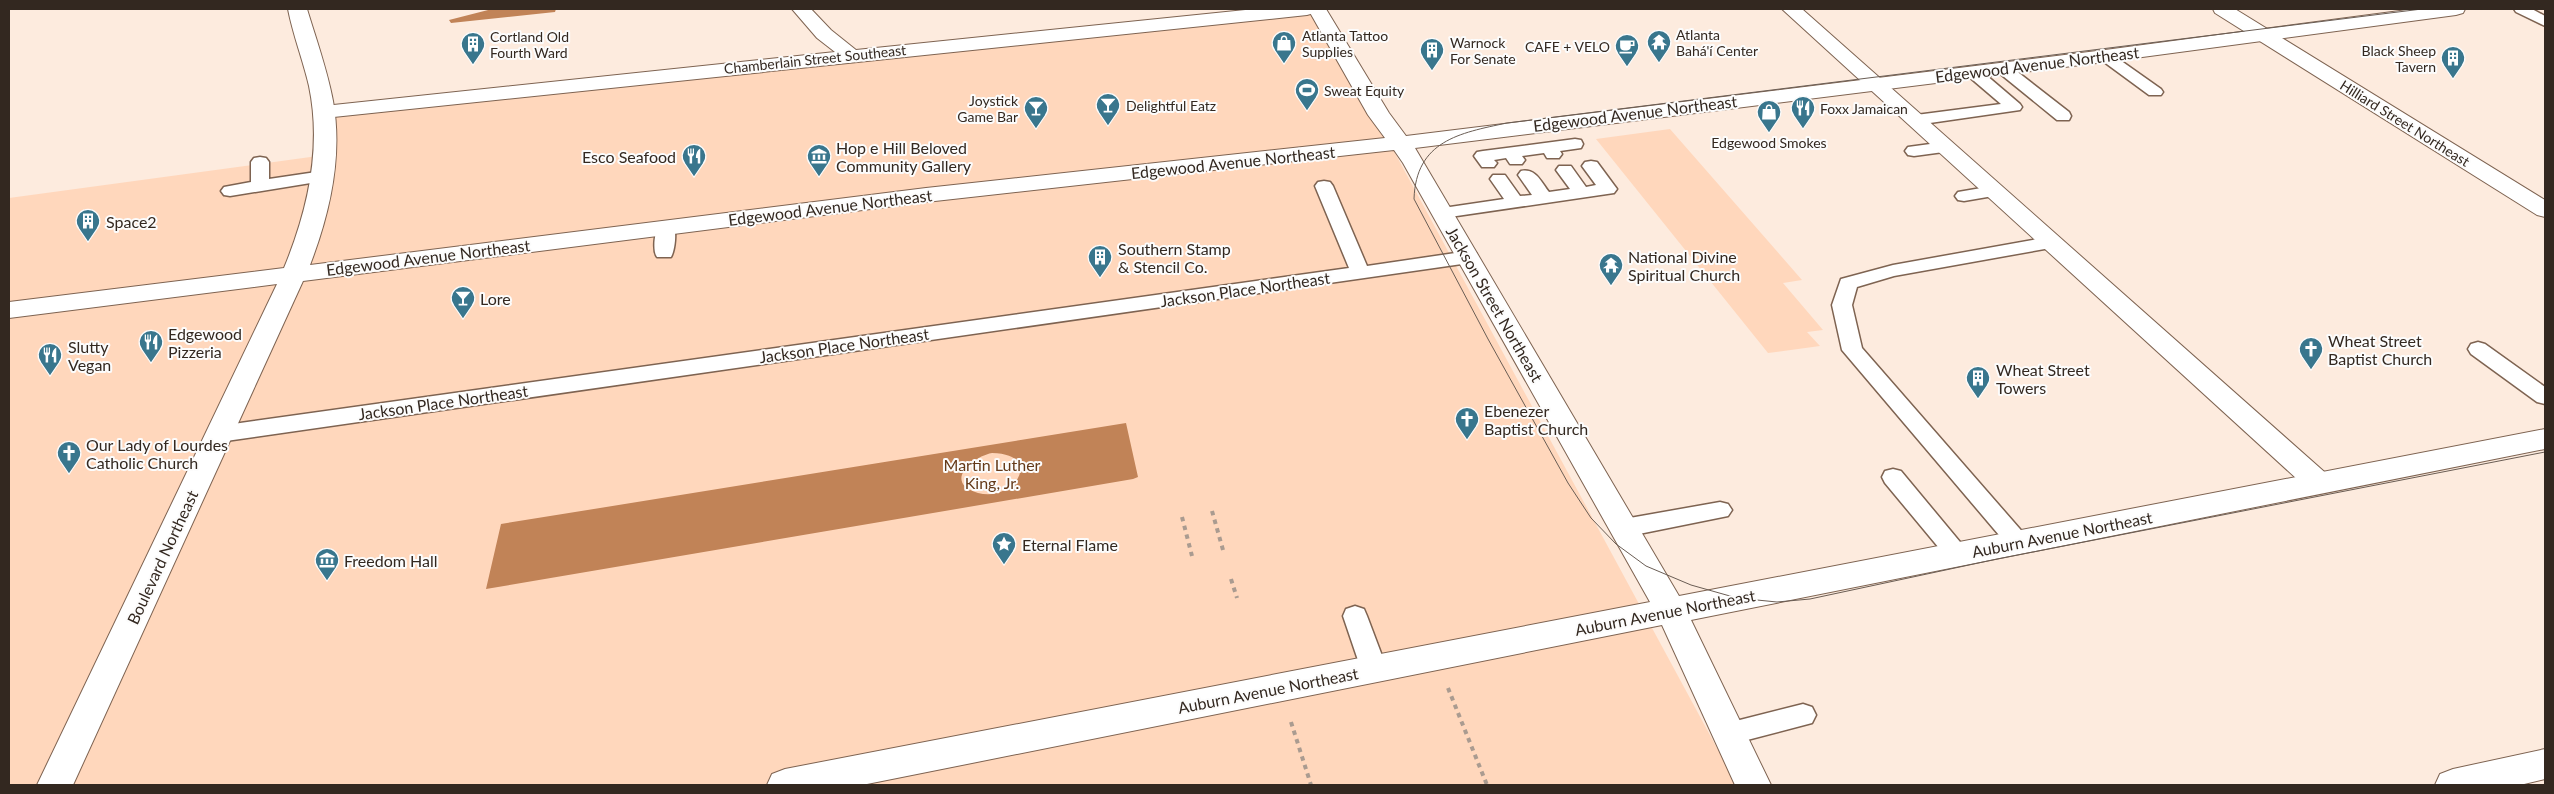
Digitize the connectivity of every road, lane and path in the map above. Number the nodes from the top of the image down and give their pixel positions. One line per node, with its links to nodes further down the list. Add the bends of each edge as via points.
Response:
1 (297, 9): 17 (street, Boulevard Northeast)
2 (801, 9): 11 (street)
3 (1307, 9): 11 (street, Chamberlain Street Southeast)
4 (1317, 9): 21 (street, Jackson Street Northeast, via 1379,115)
5 (1791, 9): 15 (street)
6 (2222, 9): 10 (street, Hilliard Street Northeast)
7 (2456, 9): 10 (street, Edgewood Avenue Northeast)
8 (2521, 9): 9 (lane)
9 (2545, 22)
10 (2264, 35): 12 (street, Edgewood Avenue Northeast); 39 (street, Hilliard Street Northeast)
11 (850, 55): 17 (street, Chamberlain Street Southeast)
12 (2105, 56): 13 (street, Edgewood Avenue Northeast); 16 (lane)
13 (2004, 69): 14 (street, Edgewood Avenue Northeast); 18 (lane)
14 (1973, 72): 15 (street, Edgewood Avenue Northeast); 19 (lane, via 2014,107)
15 (1876, 84): 19 (street); 20 (street, Edgewood Avenue Northeast)
16 (2155, 92)
17 (324, 112): 29 (street, Boulevard Northeast, via 326,146)
18 (2063, 116)
19 (1916, 120): 22 (street)
20 (1560, 123): 21 (street, Edgewood Avenue Northeast); 25 (lane, via 1577,147 1514,156 1484,156)
21 (1400, 143): 40 (street, Jackson Street Northeast); 41 (street, Edgewood Avenue Northeast, via 926,195)
22 (1945, 147): 23 (lane); 34 (street)
23 (1914, 151)
24 (260, 162): 31 (lane)
25 (1488, 163)
26 (1592, 166): 35 (lane, via 1608,189)
27 (1565, 170): 35 (lane)
28 (1527, 175): 37 (lane)
29 (323, 176): 31 (lane); 46 (street, Boulevard Northeast, via 312,227)
30 (1498, 179): 38 (lane)
31 (260, 186): 33 (lane)
32 (1324, 186): 45 (lane)
33 (230, 191)
34 (1993, 191): 36 (lane); 42 (street)
35 (1581, 193): 37 (lane)
36 (1964, 196)
37 (1544, 198): 38 (lane)
38 (1515, 202): 40 (lane)
39 (2545, 210)
40 (1443, 213): 44 (street, Jackson Street Northeast)
41 (666, 228): 43 (lane); 46 (street, Edgewood Avenue Northeast)
42 (2049, 242): 53 (street); 58 (lane, via 1893,270 1848,283 1842,305 1852,350)
43 (664, 253)
44 (1469, 257): 45 (lane, Jackson Place Northeast); 57 (street, Jackson Street Northeast)
45 (1360, 272): 50 (lane, Jackson Place Northeast)
46 (294, 274): 47 (street, Edgewood Avenue Northeast); 50 (street, Boulevard Northeast)
47 (9, 310)
48 (2478, 349): 49 (lane)
49 (2545, 397)
50 (219, 434): 72 (street, Boulevard Northeast)
51 (2545, 439): 53 (street, Auburn Avenue Northeast)
52 (1893, 477): 60 (lane)
53 (2319, 484): 58 (street, Auburn Avenue Northeast)
54 (1720, 510): 57 (lane)
55 (1212, 511): 59 (path)
56 (1182, 516): 61 (path)
57 (1624, 528): 64 (street, Jackson Street Northeast)
58 (2018, 542): 60 (street, Auburn Avenue Northeast)
59 (1223, 550)
60 (1957, 554): 64 (street, Auburn Avenue Northeast)
61 (1192, 556)
62 (1231, 579): 63 (path)
63 (1237, 598)
64 (1671, 611): 66 (street, Auburn Avenue Northeast); 70 (street, Jackson Street Northeast)
65 (1355, 616): 67 (lane)
66 (1435, 657): 67 (street, Auburn Avenue Northeast); 75 (path)
67 (1374, 669): 68 (street, Auburn Avenue Northeast)
68 (1280, 688): 73 (street, Auburn Avenue Northeast); 74 (path)
69 (1803, 715): 70 (lane)
70 (1728, 734): 76 (street, Jackson Street Northeast)
71 (2545, 764): 77 (street)
72 (55, 785)
73 (785, 785)
74 (1311, 785)
75 (1487, 785)
76 (1753, 785)
77 (2453, 785)

